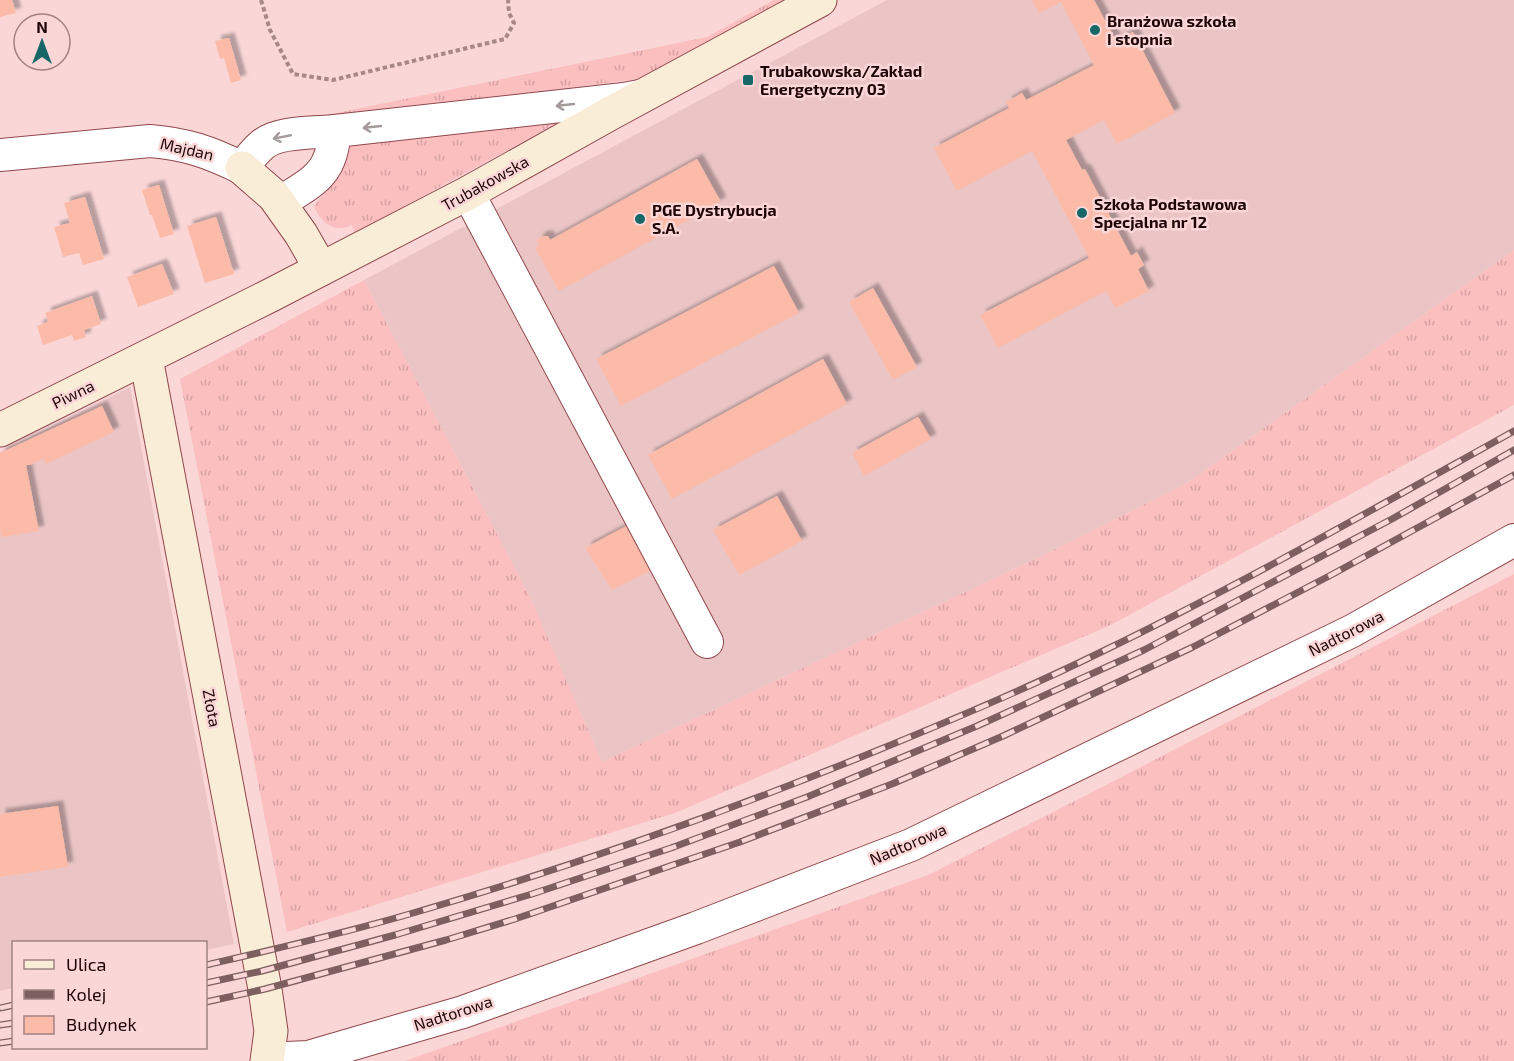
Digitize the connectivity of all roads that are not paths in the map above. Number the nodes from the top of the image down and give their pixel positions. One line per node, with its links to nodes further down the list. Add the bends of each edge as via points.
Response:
1 (820, 0): 2 (street, Trubakowska)
2 (644, 95): 3 (street, one-way to 3); 6 (street, Trubakowska)
3 (335, 131): 5 (street, one-way to 5, via 271,139); 7 (street, via 329,161 321,172 309,185)
4 (0, 155): 5 (street, Majdan, via 150,141 193,147)
5 (242, 168): 7 (street, Majdan)
6 (468, 193): 8 (street, Trubakowska); 12 (street)
7 (279, 202): 8 (street, Majdan)
8 (321, 269): 9 (street, Trubakowska)
9 (146, 358): 10 (street, Piwna); 13 (street, Złota, via 262,970 271,1031)
10 (0, 430)
11 (1514, 540): 13 (street, Nadtorowa, via 1352,631 911,845 463,1012 308,1057)
12 (707, 642)
13 (267, 1060)

